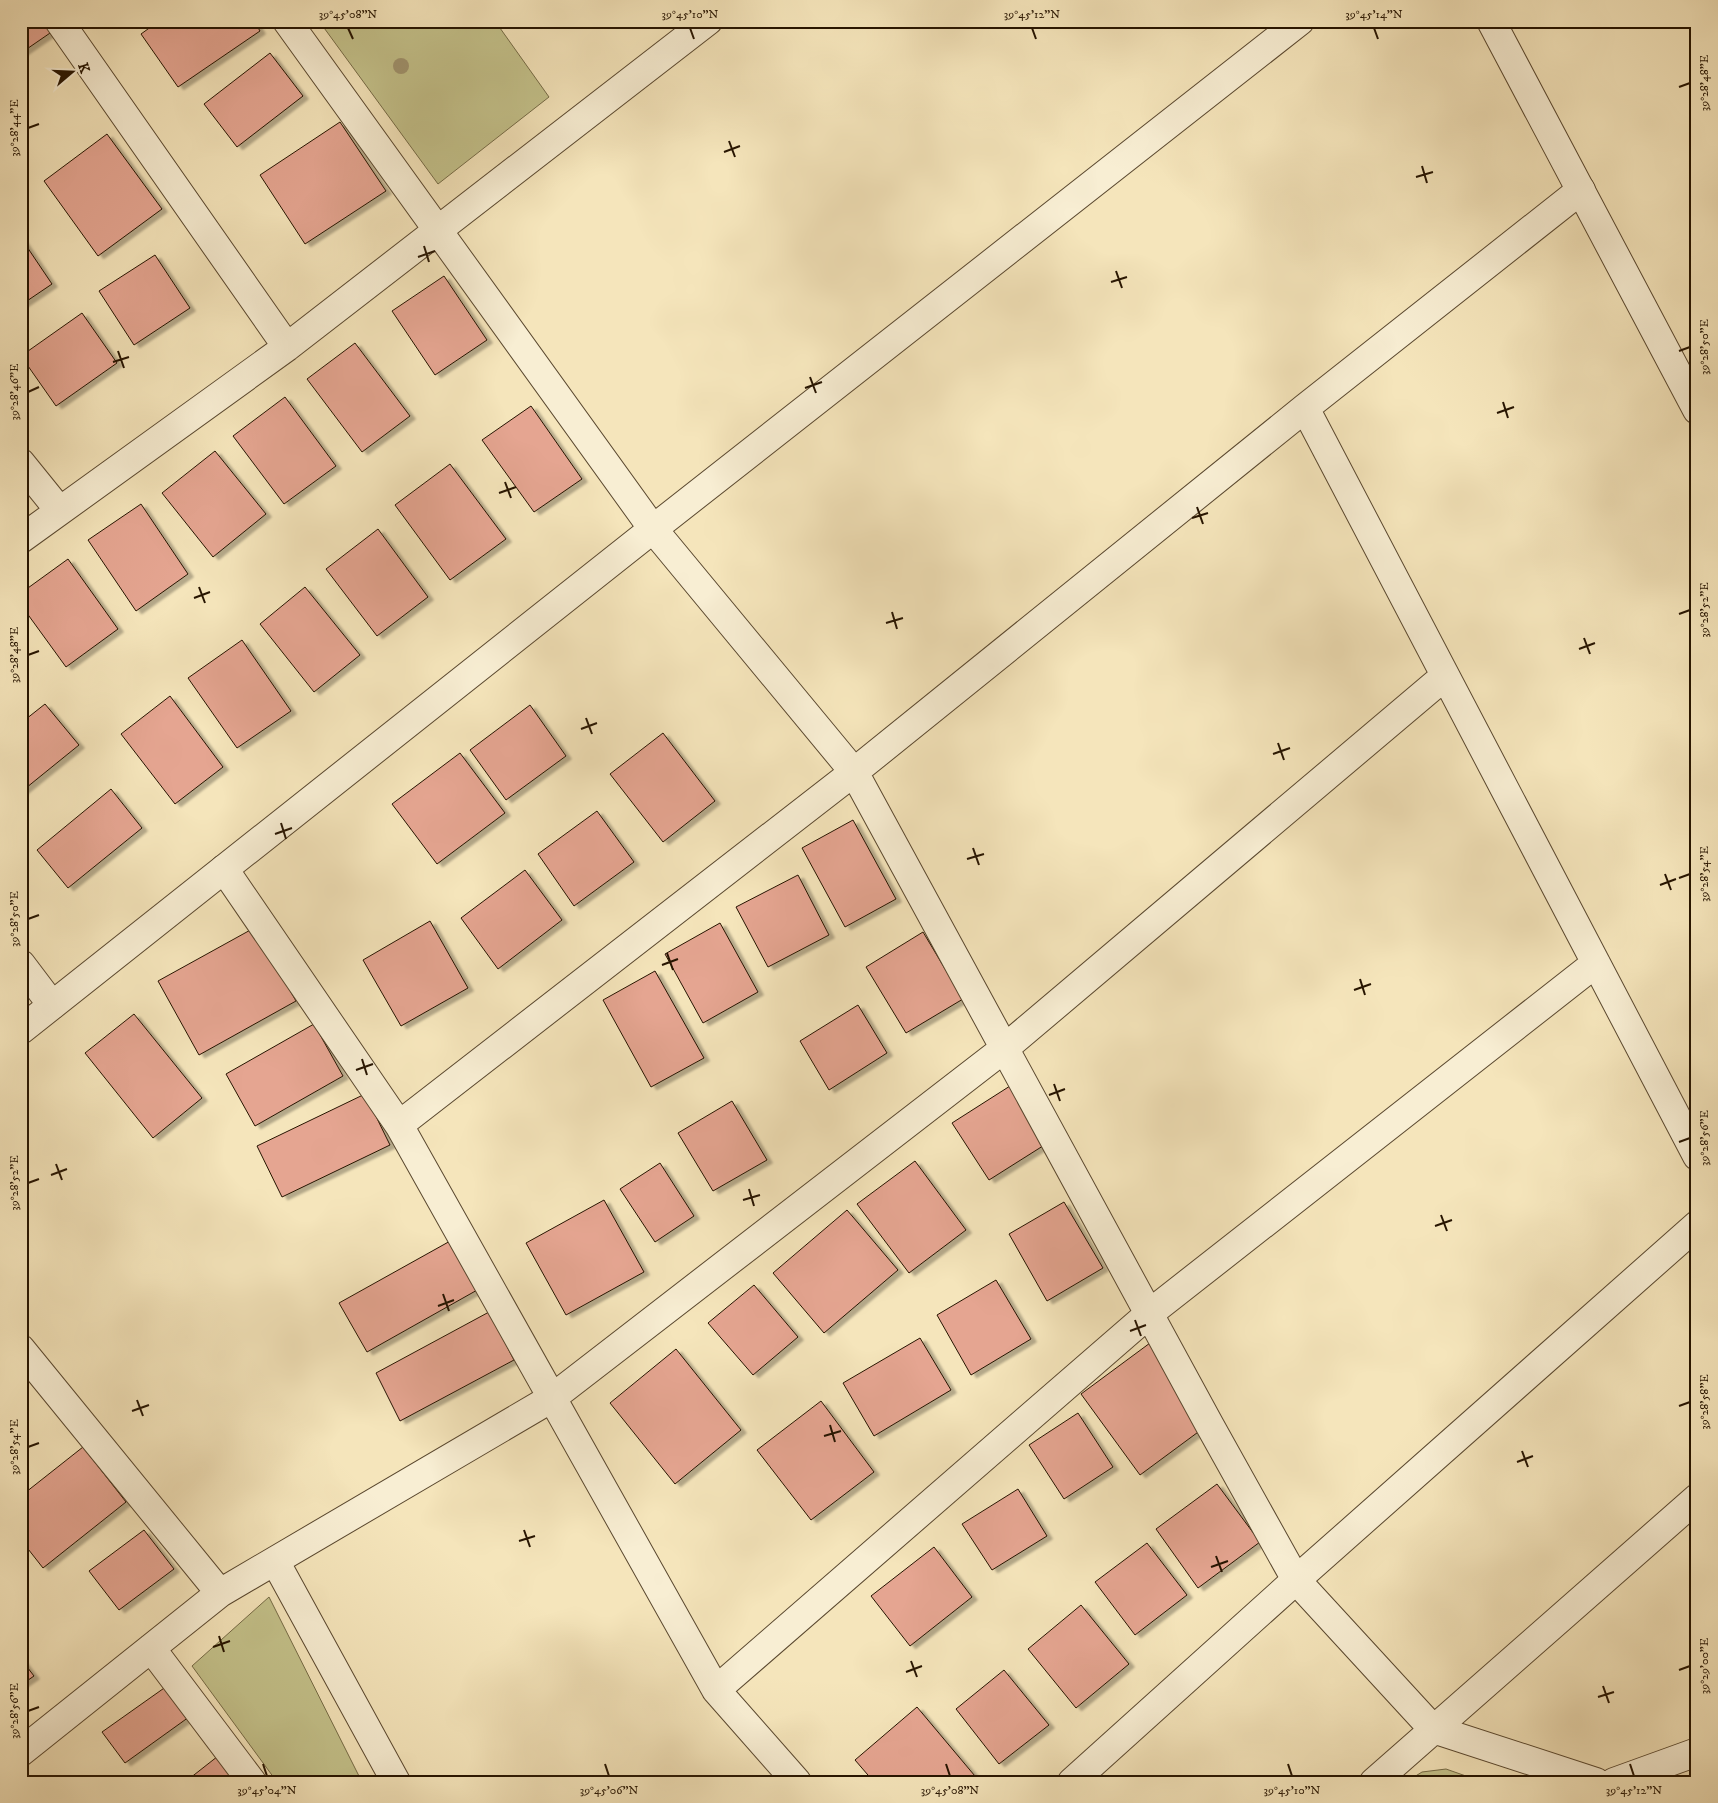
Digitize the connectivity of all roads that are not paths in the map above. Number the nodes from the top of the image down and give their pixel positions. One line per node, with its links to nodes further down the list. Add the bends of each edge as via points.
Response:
1 (59, 21): 8 (street)
2 (287, 21): 7 (street)
3 (708, 21): 7 (street)
4 (1300, 21): 13 (street)
5 (1491, 21): 6 (street)
6 (1580, 190): 9 (street); 10 (street)
7 (438, 230): 8 (street); 13 (street)
8 (287, 346): 12 (street)
9 (1305, 408): 15 (street); 16 (street)
10 (1697, 410)
11 (21, 463): 12 (street)
12 (59, 510): 14 (street)
13 (653, 529): 16 (street); 17 (street)
14 (21, 539)
15 (1445, 676): 18 (street); 22 (street)
16 (854, 772): 22 (street); 23 (street)
17 (224, 869): 20 (street); 23 (street)
18 (1596, 962): 24 (street); 26 (street)
19 (21, 964): 20 (street)
20 (52, 1005): 21 (street)
21 (21, 1030)
22 (1005, 1048): 26 (street); 28 (street)
23 (399, 1125): 28 (street)
24 (1697, 1156)
25 (1697, 1224): 31 (street)
26 (1150, 1313): 31 (street); 34 (street)
27 (21, 1349): 32 (street)
28 (552, 1398): 30 (street); 34 (street)
29 (1697, 1498): 35 (street)
30 (275, 1561): 32 (street); 39 (street)
31 (1296, 1580): 35 (street); 41 (street)
32 (220, 1593): 33 (street)
33 (151, 1648): 36 (street); 38 (street)
34 (716, 1690): 40 (street)
35 (1433, 1729): 42 (street); 43 (street)
36 (21, 1752)
37 (1697, 1752): 44 (street)
38 (252, 1782)
39 (396, 1782)
40 (798, 1782)
41 (1072, 1782)
42 (1374, 1782)
43 (1596, 1782)
44 (1614, 1782)

